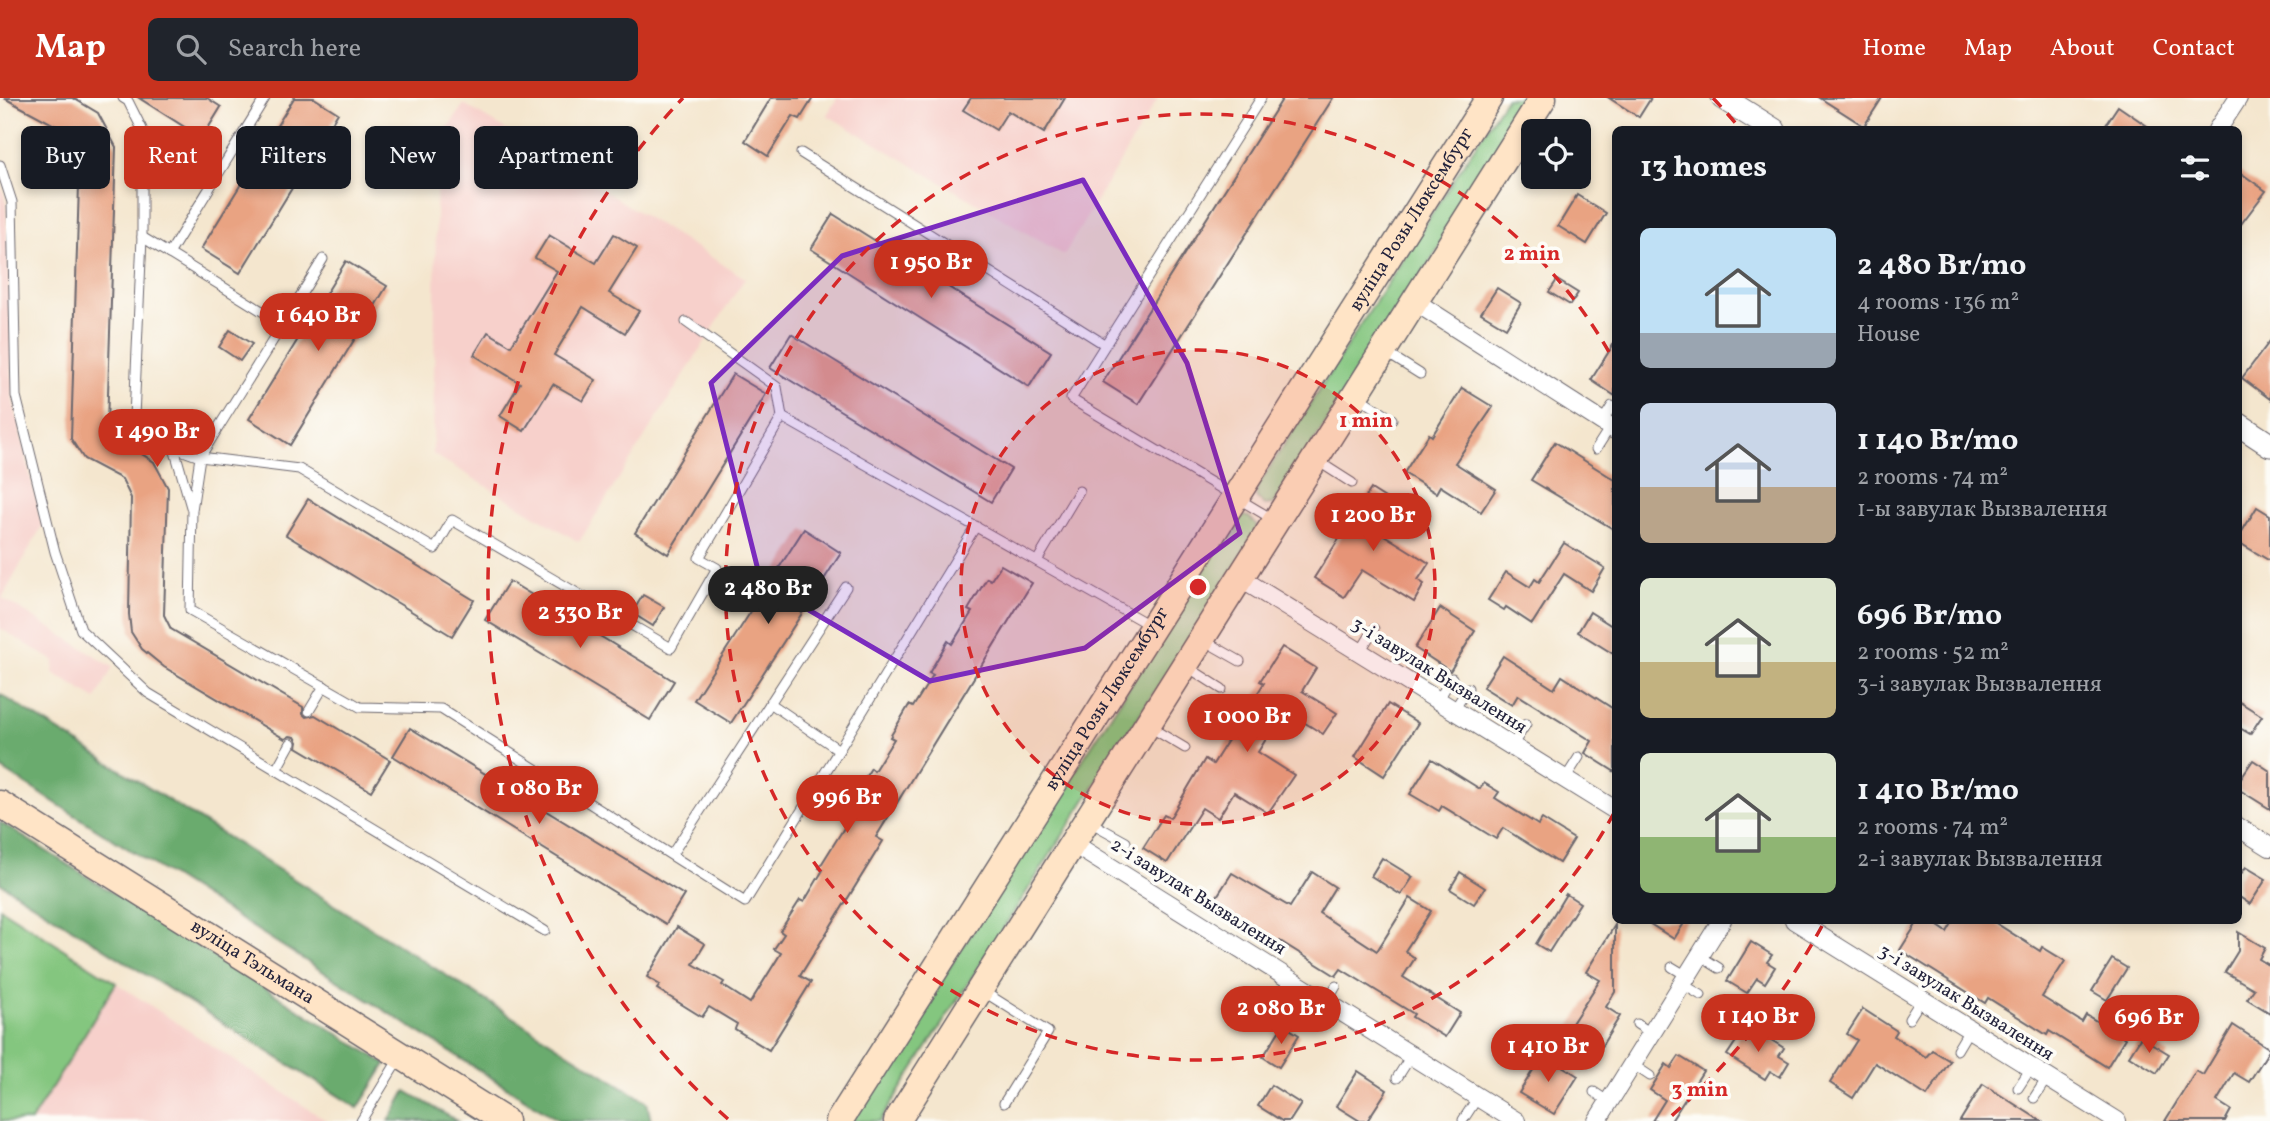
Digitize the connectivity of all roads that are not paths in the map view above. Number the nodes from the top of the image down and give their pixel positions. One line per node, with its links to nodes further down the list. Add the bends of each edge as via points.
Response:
1 (123, 98): 14 (lane, via 142,129)
2 (265, 98): 15 (lane)
3 (1261, 98): 20 (lane)
4 (1489, 98): 36 (main road, вуліца Розы Люксембург)
5 (1543, 98): 8 (main road)
6 (1723, 98): 9 (street)
7 (2238, 98): 10 (street)
8 (1535, 119)
9 (1768, 126)
10 (2220, 126)
11 (1521, 149): 17 (main road)
12 (802, 153): 20 (lane)
13 (0, 165): 64 (lane, via 12,202 16,397 55,552 81,630 148,693)
14 (142, 237): 15 (lane); 30 (lane, via 134,417 148,435)
15 (169, 254): 19 (lane)
16 (323, 259): 19 (lane)
17 (1415, 301): 21 (main road); 27 (street)
18 (685, 322): 25 (lane, via 777,387)
19 (283, 324): 32 (lane)
20 (1104, 344): 36 (lane, via 1071,399)
21 (1383, 351): 22 (lane); 23 (main road)
22 (1420, 374)
23 (1355, 395): 26 (lane); 33 (main road)
24 (1612, 406): 27 (lane)
25 (782, 417): 32 (lane, via 699,558 717,569 671,648 452,520 435,549 299,470); 39 (lane)
26 (1392, 419)
27 (1609, 426): 31 (lane)
28 (2242, 427): 29 (street)
29 (2270, 445)
30 (174, 448): 32 (lane); 37 (lane)
31 (1596, 449)
32 (200, 457): 37 (lane)
33 (1315, 460): 34 (lane); 38 (main road)
34 (1352, 483)
35 (1079, 491): 40 (lane)
36 (1236, 496): 38 (lane); 43 (main road, вуліца Розы Люксембург)
37 (192, 510): 50 (lane, via 190,610)
38 (1276, 521): 41 (main road)
39 (976, 526): 40 (lane); 62 (lane)
40 (1037, 561): 43 (lane)
41 (1240, 578): 45 (main road); 46 (street, 3-і завулак Вызвалення)
42 (846, 587): 54 (lane)
43 (1153, 627): 103 (main road, вуліца Розы Люксембург)
44 (1374, 629): 46 (lane)
45 (1201, 639): 47 (lane); 48 (main road)
46 (1360, 652): 53 (street, 3-і завулак Вызвалення)
47 (1240, 662)
48 (1185, 665): 52 (lane); 58 (main road)
49 (1452, 678): 53 (lane)
50 (324, 686): 56 (lane); 73 (lane, via 360,707 441,709)
51 (1468, 688): 55 (lane)
52 (1222, 689)
53 (1438, 700): 55 (street, 3-і завулак Вызвалення)
54 (770, 703): 62 (lane); 73 (lane)
55 (1454, 710): 60 (street, 3-і завулак Вызвалення)
56 (309, 711)
57 (1526, 724): 60 (lane)
58 (1147, 725): 61 (lane); 68 (main road)
59 (291, 743): 64 (lane)
60 (1512, 746): 65 (street, 3-і завулак Вызвалення)
61 (1185, 748)
62 (839, 750): 73 (lane, via 745,902)
63 (1579, 757): 65 (lane)
64 (276, 770): 76 (lane)
65 (1565, 779): 67 (street, 3-і завулак Вызвалення)
66 (0, 804): 89 (main road, вуліца Тэльмана)
67 (1612, 808)
68 (1087, 820): 70 (lane); 71 (main road)
69 (2242, 830): 72 (street)
70 (1126, 842)
71 (1072, 843): 81 (main road); 83 (street, 2-і завулак Вызвалення)
72 (2270, 847)
73 (672, 853)
74 (1720, 924): 77 (street)
75 (1800, 924): 84 (street, 3-і завулак Вызвалення)
76 (545, 931)
77 (1700, 956): 78 (lane); 79 (street)
78 (1718, 968)
79 (1681, 976): 82 (lane); 91 (street, via 1644,1028)
80 (1336, 986): 83 (lane)
81 (980, 989): 99 (lane, via 1048,1032); 104 (main road)
82 (1701, 995)
83 (1322, 999): 85 (lane); 90 (street, 2-і завулак Вызвалення)
84 (1921, 1000): 86 (lane); 87 (street, 3-і завулак Вызвалення)
85 (1302, 1019)
86 (1909, 1019)
87 (1969, 1030): 88 (lane); 92 (street, 3-і завулак Вызвалення)
88 (1957, 1049)
89 (401, 1056): 101 (lane); 102 (main road, вуліца Тэльмана)
90 (1411, 1056): 94 (lane); 97 (street, 2-і завулак Вызвалення)
91 (1632, 1064): 93 (lane); 106 (street, via 1601,1097)
92 (2031, 1068): 95 (street, 3-і завулак Вызвалення); 96 (lane)
93 (1650, 1076)
94 (1397, 1078)
95 (2047, 1078): 98 (lane); 107 (street, 3-і завулак Вызвалення)
96 (2018, 1088)
97 (1478, 1097): 100 (lane); 105 (street, 2-і завулак Вызвалення)
98 (2034, 1098)
99 (1004, 1103)
100 (1463, 1120)
101 (361, 1121)
102 (505, 1121)
103 (839, 1121)
104 (897, 1121)
105 (1516, 1121)
106 (1597, 1121)
107 (2117, 1121)

